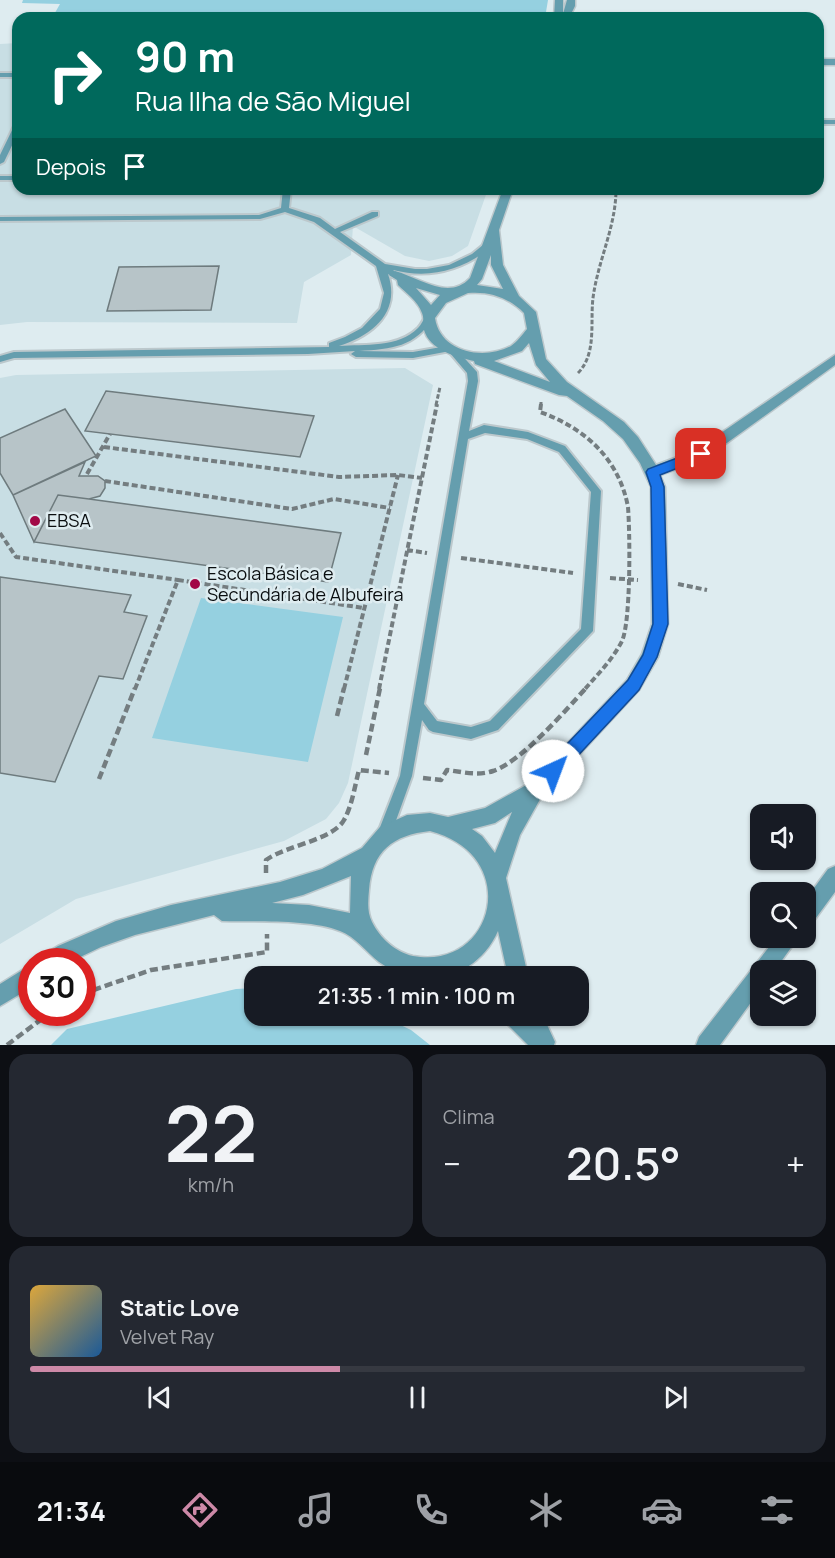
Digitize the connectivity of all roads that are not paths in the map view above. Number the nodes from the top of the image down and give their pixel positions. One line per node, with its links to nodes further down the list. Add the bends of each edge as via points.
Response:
1 (12, 138): 2 (lane)
2 (0, 162)
3 (287, 195): 5 (lane)
4 (506, 195): 9 (street)
5 (285, 209): 7 (lane, via 260,217); 8 (lane, via 317,220)
6 (375, 214): 8 (lane)
7 (0, 219)
8 (334, 232): 11 (lane)
9 (495, 232): 10 (street); 15 (street, via 497,265)
10 (486, 248): 11 (lane, via 451,269 411,271); 13 (street, via 476,279)
11 (379, 263): 12 (lane); 18 (lane, via 385,277 387,303 376,319 339,343)
12 (395, 275): 14 (street); 16 (street, via 422,301)
13 (466, 290): 14 (street); 15 (street, via 490,290)
14 (452, 294): 16 (street)
15 (513, 297): 17 (street, via 530,312)
16 (430, 316): 18 (lane, via 421,330 390,346); 19 (street, via 433,335)
17 (532, 331): 20 (street, via 527,341 510,352); 23 (street, via 543,365)
18 (308, 351): 19 (lane, via 392,355); 21 (lane, via 14,355)
19 (451, 351): 20 (street); 24 (lane, via 472,372)
20 (472, 358): 23 (street)
21 (0, 359)
22 (835, 359): 25 (street, via 701,454)
23 (565, 390): 25 (street, via 628,435)
24 (464, 437): 26 (lane); 26 (lane, via 484,429 528,436 562,449 596,491 587,631 494,726 471,733 433,726)
25 (653, 472): 27 (street, via 658,487 660,624 633,685)
26 (417, 704): 29 (lane, via 406,776)
27 (537, 788): 28 (street, via 488,816); 32 (street, via 512,831)
28 (452, 825): 29 (street, via 428,821 404,825); 32 (street, via 468,834 486,853)
29 (383, 837): 30 (street)
30 (367, 856): 34 (street, via 343,872 304,886); 36 (street, via 357,887 358,913)
31 (835, 876): 33 (street)
32 (497, 885): 40 (street, via 492,927 476,949); 41 (street)
33 (816, 902)
34 (186, 911): 35 (street); 36 (street, via 298,914 346,922)
35 (71, 948)
36 (378, 948): 39 (street)
37 (780, 948): 38 (street)
38 (771, 960)
39 (410, 966)
40 (450, 966)
41 (516, 966)
42 (18, 984): 44 (street)
43 (750, 988): 48 (street)
44 (0, 996)
45 (524, 1026): 47 (street)
46 (537, 1026): 47 (street)
47 (544, 1045)
48 (707, 1045)

